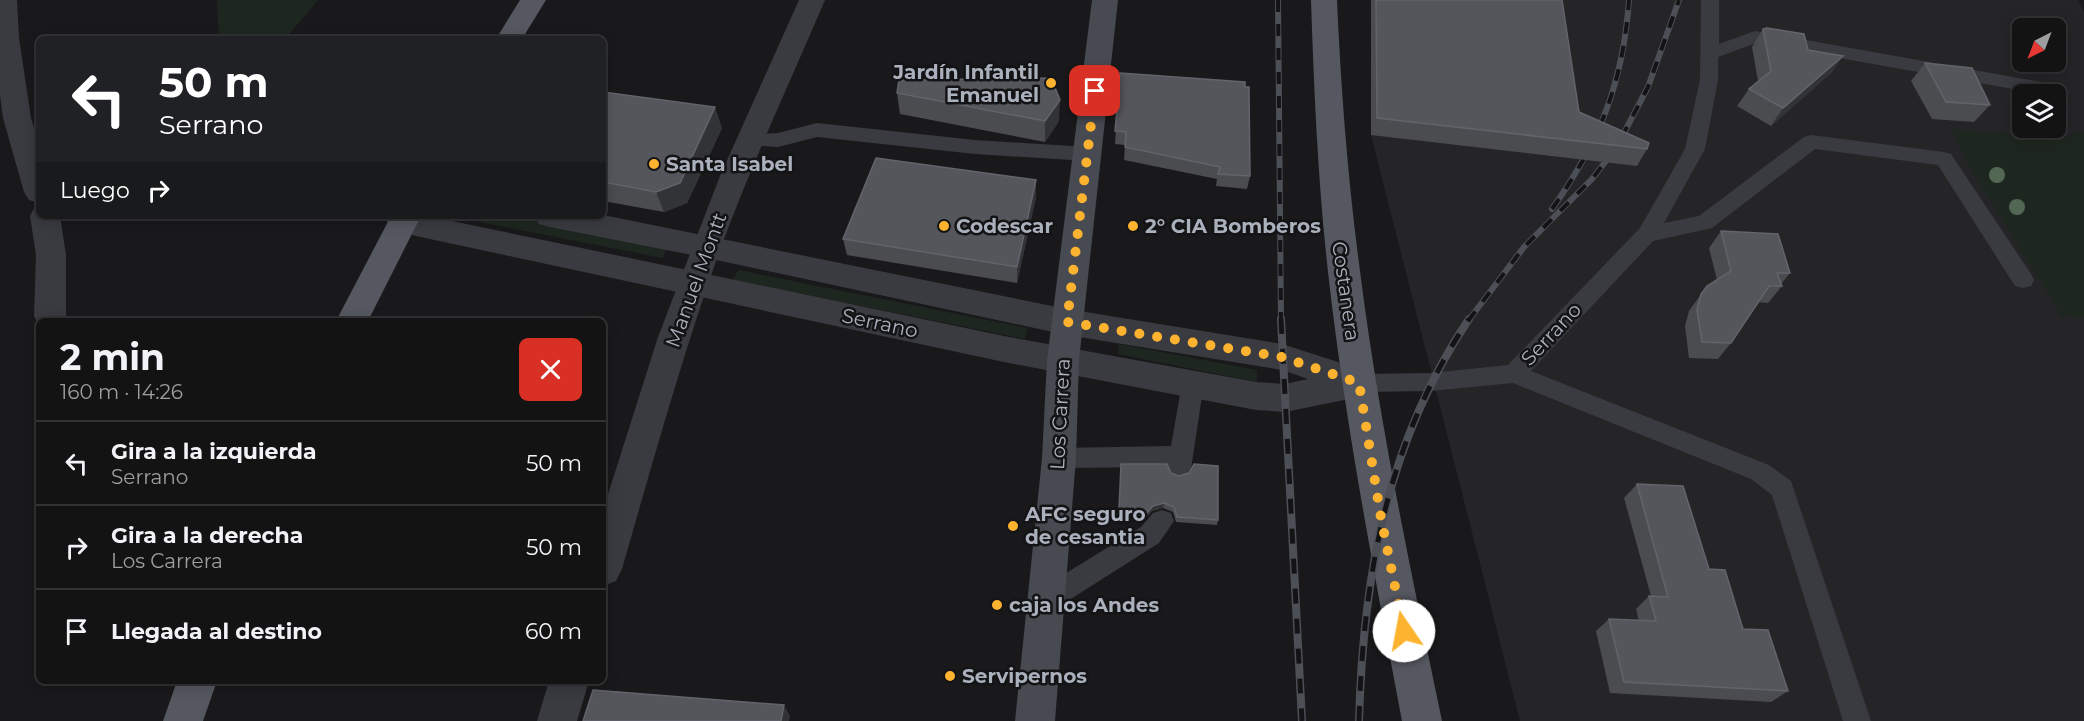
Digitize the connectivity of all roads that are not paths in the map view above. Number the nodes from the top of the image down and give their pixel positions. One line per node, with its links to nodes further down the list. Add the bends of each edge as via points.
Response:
1 (4, 0): 12 (street, via 16,117)
2 (533, 0): 7 (main road)
3 (812, 0): 10 (street, Manuel Montt)
4 (1105, 0): 11 (main road, Los Carrera)
5 (1324, 0): 25 (main road, Costanera, via 1338,225)
6 (1710, 0): 8 (lane, Serrano)
7 (511, 36)
8 (1709, 54): 9 (lane, via 1755,37); 16 (lane, Serrano, via 1709,80 1695,149)
9 (2019, 84)
10 (751, 140): 11 (lane, via 778,140 817,130); 17 (street, Manuel Montt)
11 (1088, 154): 22 (main road, Los Carrera)
12 (36, 182)
13 (45, 219): 20 (street, via 51,255)
14 (404, 219): 19 (street, Serrano); 21 (main road)
15 (566, 219): 17 (street, Serrano)
16 (1647, 234): 18 (lane, via 1704,223 1811,142 1822,143 1944,159); 24 (lane, Serrano)
17 (707, 246): 19 (street, Manuel Montt); 22 (street, Serrano)
18 (2023, 280)
19 (693, 285): 23 (street, Serrano); 29 (street, Manuel Montt)
20 (51, 318)
21 (354, 318)
22 (1067, 322): 23 (main road, Los Carrera); 25 (street, Serrano, via 1282,357)
23 (1063, 360): 26 (street, Serrano); 27 (main road, Los Carrera)
24 (1514, 374): 25 (lane, Serrano, via 1431,382); 37 (lane, via 1760,472 1782,489)
25 (1359, 383): 26 (street, Serrano, via 1285,398); 36 (main road, Costanera, via 1381,518)
26 (1192, 384): 27 (lane, via 1180,462)
27 (1059, 458): 30 (main road, Los Carrera)
28 (1162, 521): 30 (lane, via 1150,536)
29 (606, 559)
30 (1046, 600): 35 (main road, Los Carrera)
31 (195, 684): 33 (main road)
32 (568, 684): 34 (street)
33 (183, 721)
34 (557, 721)
35 (1035, 721)
36 (1422, 721)
37 (1857, 721)

